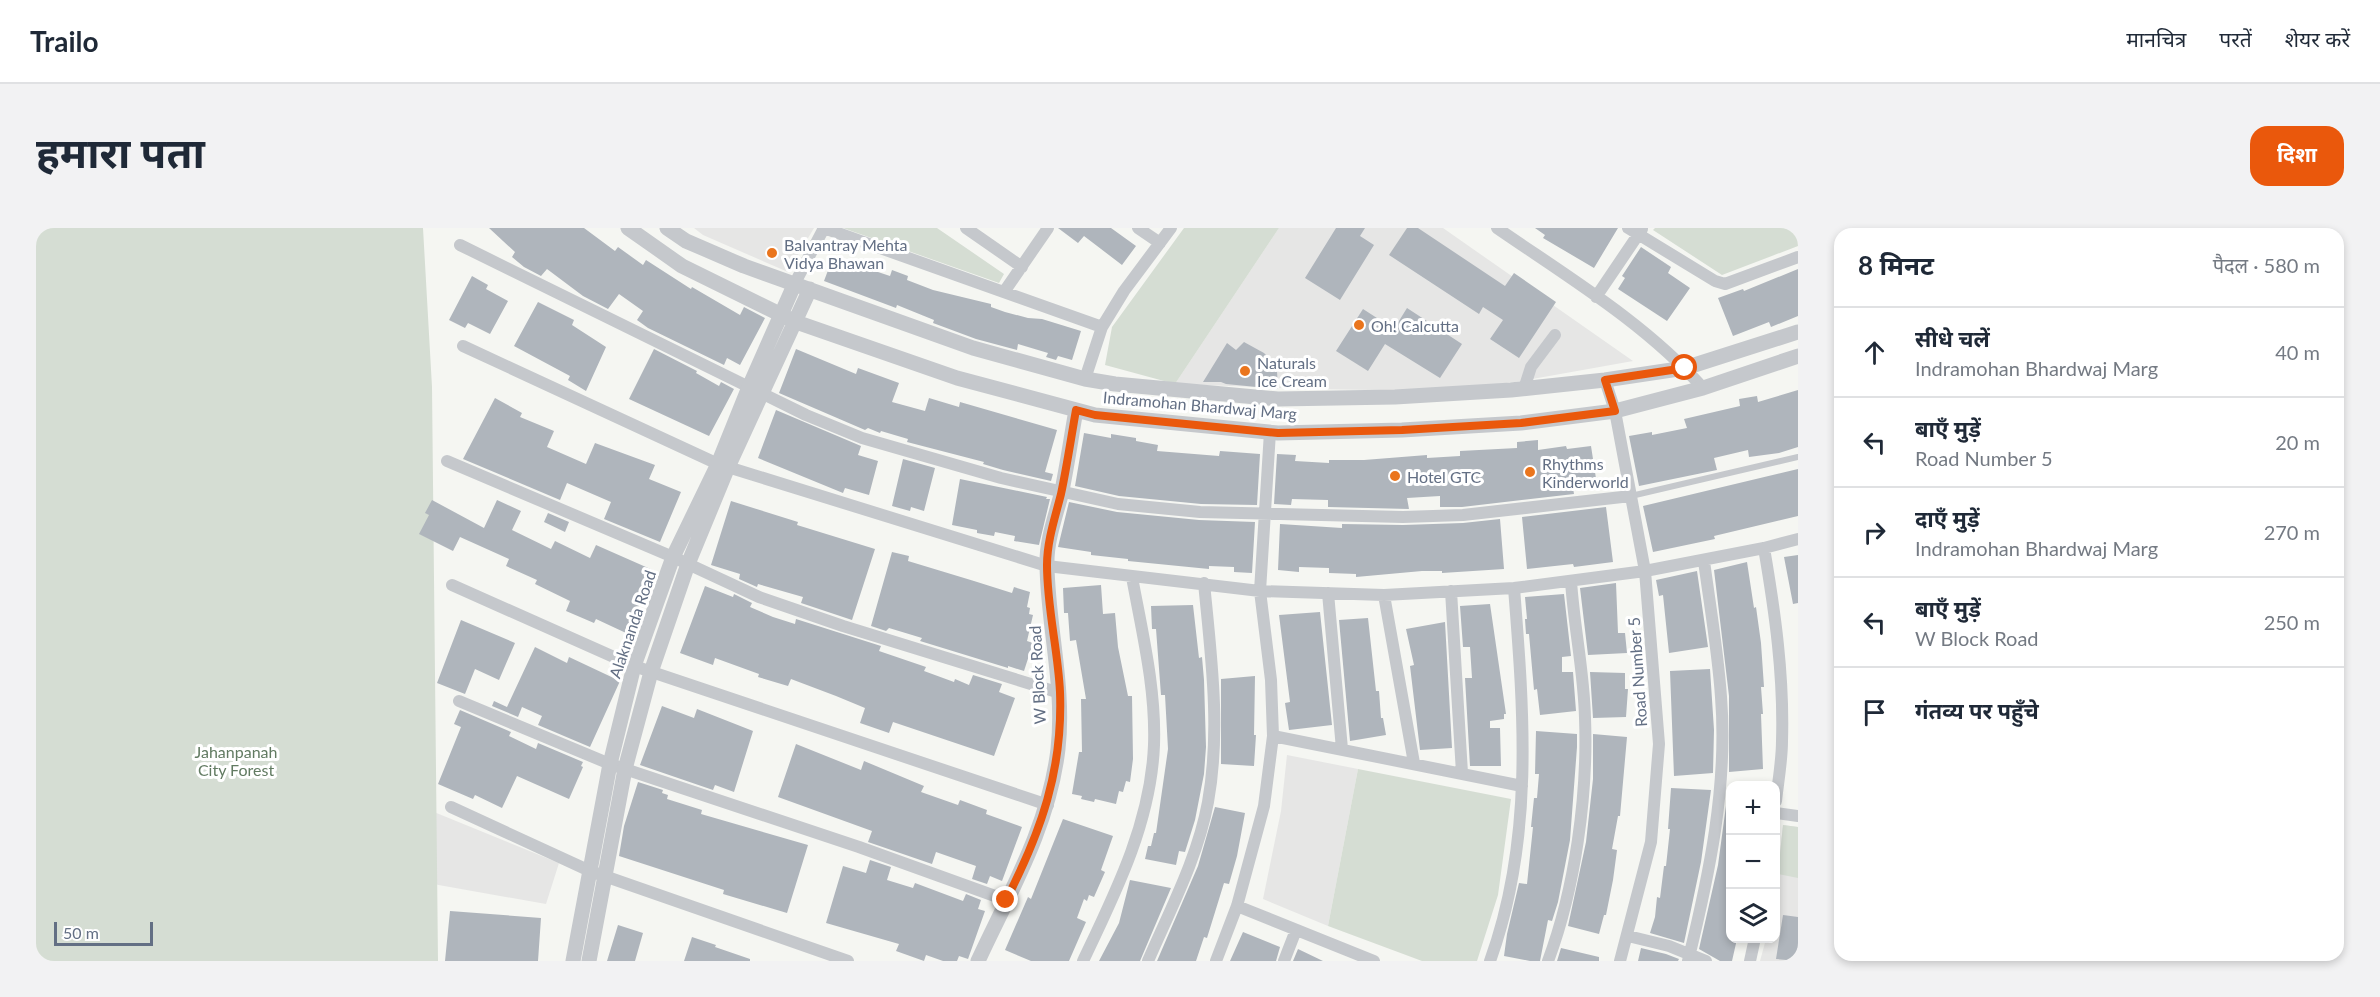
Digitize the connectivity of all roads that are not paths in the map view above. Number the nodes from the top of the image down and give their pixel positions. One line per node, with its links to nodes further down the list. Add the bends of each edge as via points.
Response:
1 (628, 228): 17 (street, Indramohan Bhardwaj Marg, via 682,266)
2 (667, 228): 14 (street, Indramohan Bhardwaj Marg, via 733,262)
3 (824, 228): 14 (street); 15 (street)
4 (966, 228): 13 (street)
5 (1048, 228): 13 (street)
6 (1138, 228): 10 (street)
7 (1171, 228): 10 (street)
8 (1497, 228): 16 (street)
9 (1636, 230): 12 (street, via 1715,282 1725,284); 16 (street)
10 (1160, 243): 19 (street)
11 (460, 245): 29 (street)
12 (1798, 257)
13 (1022, 267): 15 (street)
14 (802, 286): 17 (street, Alaknanda Road); 18 (street); 25 (street, Indramohan Bhardwaj Marg, via 973,348)
15 (1004, 292): 19 (street)
16 (1596, 297): 24 (street, via 1641,328)
17 (780, 316): 18 (street, Indramohan Bhardwaj Marg); 29 (street, Alaknanda Road)
18 (796, 322): 29 (street); 30 (street, Indramohan Bhardwaj Marg, via 957,378)
19 (1102, 327): 25 (street)
20 (1798, 332): 24 (street, Indramohan Bhardwaj Marg)
21 (1555, 336): 28 (street, via 1531,367)
22 (463, 346): 35 (street)
23 (1798, 356): 27 (street, Indramohan Bhardwaj Marg)
24 (1685, 368): 26 (street, Indramohan Bhardwaj Marg); 27 (street)
25 (1085, 379): 28 (street, Indramohan Bhardwaj Marg, via 1278,399)
26 (1605, 380): 28 (street, Indramohan Bhardwaj Marg); 31 (street, Road Number 5)
27 (1703, 388): 31 (street, Indramohan Bhardwaj Marg)
28 (1524, 389)
29 (755, 390): 35 (street, Alaknanda Road); 36 (street, via 862,438)
30 (1076, 410): 32 (street, Indramohan Bhardwaj Marg); 36 (street, W Block Road)
31 (1615, 411): 32 (street, Indramohan Bhardwaj Marg, via 1521,423); 37 (street, Road Number 5)
32 (1270, 432): 38 (street)
33 (1798, 457): 37 (lane)
34 (447, 460): 41 (street)
35 (723, 466): 41 (street, Alaknanda Road); 43 (street); 44 (street)
36 (1061, 493): 38 (street, via 1118,504); 44 (street, W Block Road)
37 (1631, 496): 38 (street, via 1403,518); 45 (street, Road Number 5)
38 (1266, 514): 51 (street)
39 (1798, 539): 40 (street)
40 (1764, 548): 42 (street); 64 (street, via 1782,677)
41 (673, 557): 43 (street); 55 (street, Alaknanda Road)
42 (1704, 561): 45 (street); 77 (street, via 1722,699 1722,764 1716,828)
43 (688, 564): 56 (street); 57 (street, via 759,597)
44 (1047, 566): 46 (street); 57 (street, W Block Road)
45 (1645, 571): 47 (street); 74 (street, Road Number 5, via 1659,744 1651,842)
46 (1132, 577): 48 (street); 82 (street, via 1151,682 1154,745 1135,843)
47 (1571, 581): 50 (street); 88 (street, via 1585,718 1584,772 1569,888)
48 (1203, 583): 51 (street); 83 (street, via 1211,658 1213,765 1191,860)
49 (452, 585): 55 (street)
50 (1514, 588): 52 (street); 65 (street, via 1524,714)
51 (1260, 591): 53 (street); 59 (street, via 1271,680)
52 (1451, 591): 54 (street); 63 (street)
53 (1328, 593): 54 (street); 60 (street)
54 (1384, 595): 61 (street)
55 (634, 666): 56 (street); 62 (street, Alaknanda Road)
56 (651, 672): 62 (street); 66 (street)
57 (1060, 693): 66 (street, W Block Road, via 1058,748)
58 (459, 701): 62 (street)
59 (1273, 736): 60 (street); 72 (street, via 1264,806)
60 (1342, 749): 61 (street)
61 (1414, 764): 63 (street)
62 (617, 766): 70 (street, Alaknanda Road); 71 (street)
63 (1462, 773): 65 (street)
64 (1778, 781)
65 (1522, 786): 87 (street, via 1522,816 1512,882)
66 (1048, 805): 71 (street, W Block Road, via 1030,854)
67 (451, 807): 70 (street)
68 (1780, 814): 69 (street)
69 (1798, 816)
70 (596, 874): 78 (street, Alaknanda Road); 79 (street); 80 (street)
71 (1006, 900): 81 (street, W Block Road)
72 (1237, 906): 73 (street); 84 (street)
73 (1296, 930): 76 (street); 85 (street)
74 (1628, 936): 77 (street, via 1669,946); 89 (street, Road Number 5)
75 (1754, 943): 91 (street)
76 (1356, 958): 86 (street)
77 (1689, 958): 90 (street)
78 (573, 961)
79 (590, 961)
80 (848, 961)
81 (978, 961)
82 (1083, 961)
83 (1148, 961)
84 (1216, 961)
85 (1284, 961)
86 (1374, 961)
87 (1490, 961)
88 (1548, 961)
89 (1620, 961)
90 (1706, 961)
91 (1750, 961)

